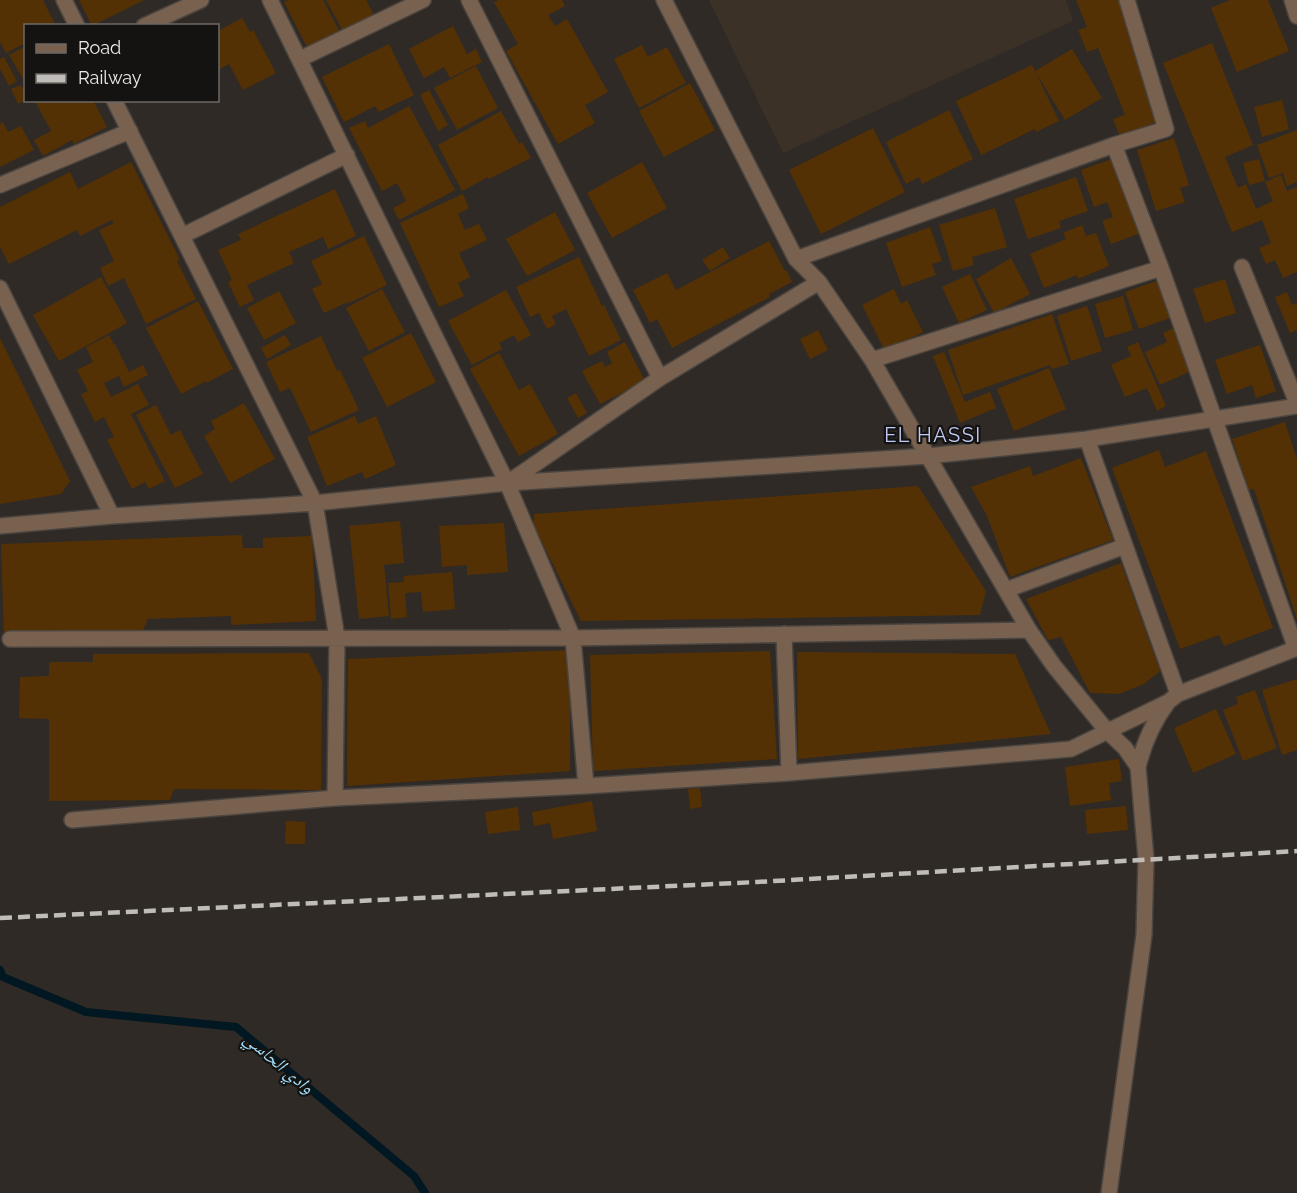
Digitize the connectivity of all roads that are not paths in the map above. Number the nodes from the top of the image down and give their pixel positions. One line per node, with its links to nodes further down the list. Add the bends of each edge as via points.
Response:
1 (64, 0): 10 (street)
2 (201, 0): 11 (street)
3 (270, 0): 12 (street)
4 (423, 0): 12 (street)
5 (469, 0): 25 (street)
6 (664, 0): 19 (street)
7 (1127, 0): 15 (street, via 1166,129)
8 (1292, 0): 9 (street)
9 (1297, 16)
10 (76, 24)
11 (148, 24)
12 (300, 59): 16 (street)
13 (115, 102): 14 (street)
14 (130, 132): 17 (street); 18 (street)
15 (1114, 146): 19 (street); 21 (street)
16 (347, 155): 18 (street); 30 (street)
17 (0, 185)
18 (182, 236): 31 (street)
19 (796, 259): 22 (street)
20 (1242, 267): 26 (street)
21 (1161, 268): 24 (street); 27 (street)
22 (819, 282): 24 (street); 25 (street)
23 (0, 288): 32 (street)
24 (872, 360): 29 (street)
25 (660, 378): 30 (street)
26 (1297, 404): 27 (street)
27 (1215, 420): 28 (street); 41 (street)
28 (1087, 439): 29 (street); 34 (street)
29 (928, 456): 30 (street); 35 (street)
30 (507, 483): 31 (street); 39 (street)
31 (315, 503): 32 (street); 38 (street)
32 (112, 516): 33 (street)
33 (0, 526)
34 (1125, 546): 35 (street); 42 (street)
35 (1006, 590): 36 (street)
36 (1029, 630): 37 (street); 43 (street)
37 (784, 634): 39 (street); 45 (street)
38 (337, 638): 39 (street); 40 (street); 47 (street)
39 (573, 638): 46 (street)
40 (10, 639)
41 (1297, 649): 42 (street)
42 (1173, 698): 43 (street); 44 (street, via 1157,716)
43 (1107, 730): 44 (street); 45 (street, via 1071,749)
44 (1138, 767): 49 (street, via 1146,860 1144,934)
45 (789, 773): 46 (street)
46 (586, 786): 47 (street)
47 (335, 798): 48 (street)
48 (72, 820)
49 (1109, 1193)

